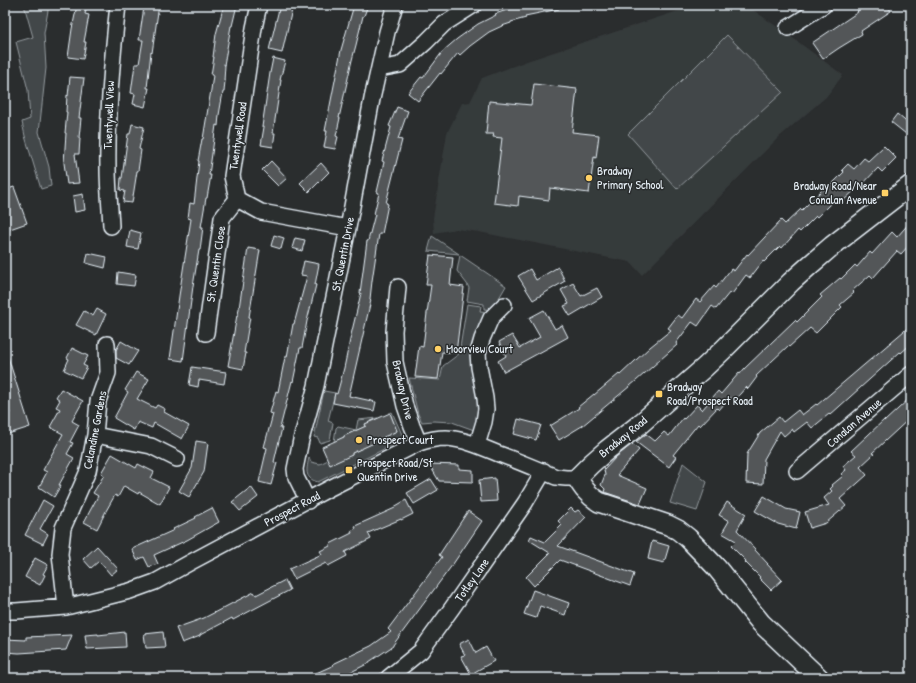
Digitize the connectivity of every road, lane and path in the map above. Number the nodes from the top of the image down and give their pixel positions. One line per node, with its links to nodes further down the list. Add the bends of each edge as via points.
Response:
1 (118, 5): 10 (street, Twentywell View, via 109,110)
2 (259, 5): 9 (street, Twentywell Road, via 232,176)
3 (395, 5): 7 (street, St. Quentin Drive)
4 (474, 5): 7 (street, via 444,24 400,66)
5 (824, 5): 6 (street)
6 (788, 28)
7 (379, 69): 11 (street, St. Quentin Drive)
8 (911, 185): 23 (main road, Bradway Road, via 810,265 705,367 606,450)
9 (237, 199): 11 (street, via 261,212); 14 (street, St. Quentin Close, via 222,218)
10 (111, 226)
11 (348, 228): 24 (street, St. Quentin Drive, via 316,386 295,469 296,477)
12 (398, 287): 18 (street, Bradway Drive, via 394,331 395,362 405,406)
13 (504, 305): 19 (street, via 491,318 478,353 486,409)
14 (206, 333)
15 (107, 344): 17 (street, Celandine Gardens, via 108,373 98,401)
16 (911, 374): 22 (street, Conalan Avenue)
17 (95, 435): 20 (street, via 151,446); 25 (street, Celandine Gardens, via 88,471 63,528 60,554)
18 (419, 443): 19 (street, Prospect Road, via 446,438); 24 (street, Prospect Road)
19 (477, 445): 21 (street, Prospect Road)
20 (177, 459)
21 (544, 471): 23 (street, Prospect Road, via 556,476); 27 (street, Totley Lane, via 525,503 421,651)
22 (798, 471)
23 (577, 478): 28 (main road, via 583,489 599,502 668,525 683,534 716,566 761,623)
24 (308, 500): 25 (street, Prospect Road, via 155,582)
25 (66, 607): 26 (street, Prospect Road)
26 (5, 611)
27 (388, 678)
28 (819, 678)

